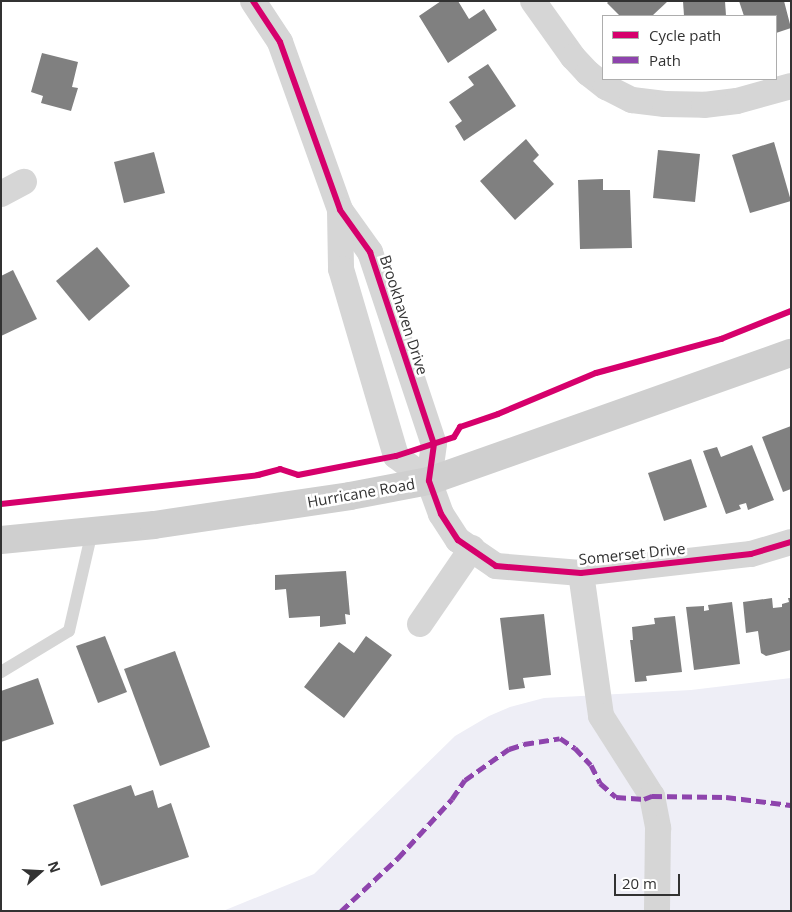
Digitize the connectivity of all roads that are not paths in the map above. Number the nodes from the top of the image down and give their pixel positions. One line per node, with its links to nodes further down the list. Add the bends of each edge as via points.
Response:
1 (252, 1): 6 (street, Brookhaven Drive, via 280,42)
2 (533, 1): 3 (street, via 588,73 606,87 632,100 704,105 737,101)
3 (791, 86)
4 (24, 182): 5 (street)
5 (1, 194)
6 (340, 210): 8 (street, Brookhaven Drive, via 370,252 434,444); 8 (street, Brookhaven Drive, via 340,269 396,456)
7 (791, 353): 8 (street, Hurricane Road)
8 (429, 481): 9 (street, Hurricane Road, via 174,522); 12 (street, Somerset Drive, via 441,514 458,540)
9 (92, 530): 10 (street, Hurricane Road); 15 (lane, via 69,631)
10 (1, 540)
11 (791, 542): 13 (street, Somerset Drive, via 751,554)
12 (472, 548): 13 (street, Somerset Drive, via 496,566); 14 (street)
13 (581, 573): 16 (street, via 601,716 652,796 658,828)
14 (420, 624)
15 (1, 672)
16 (657, 911)

